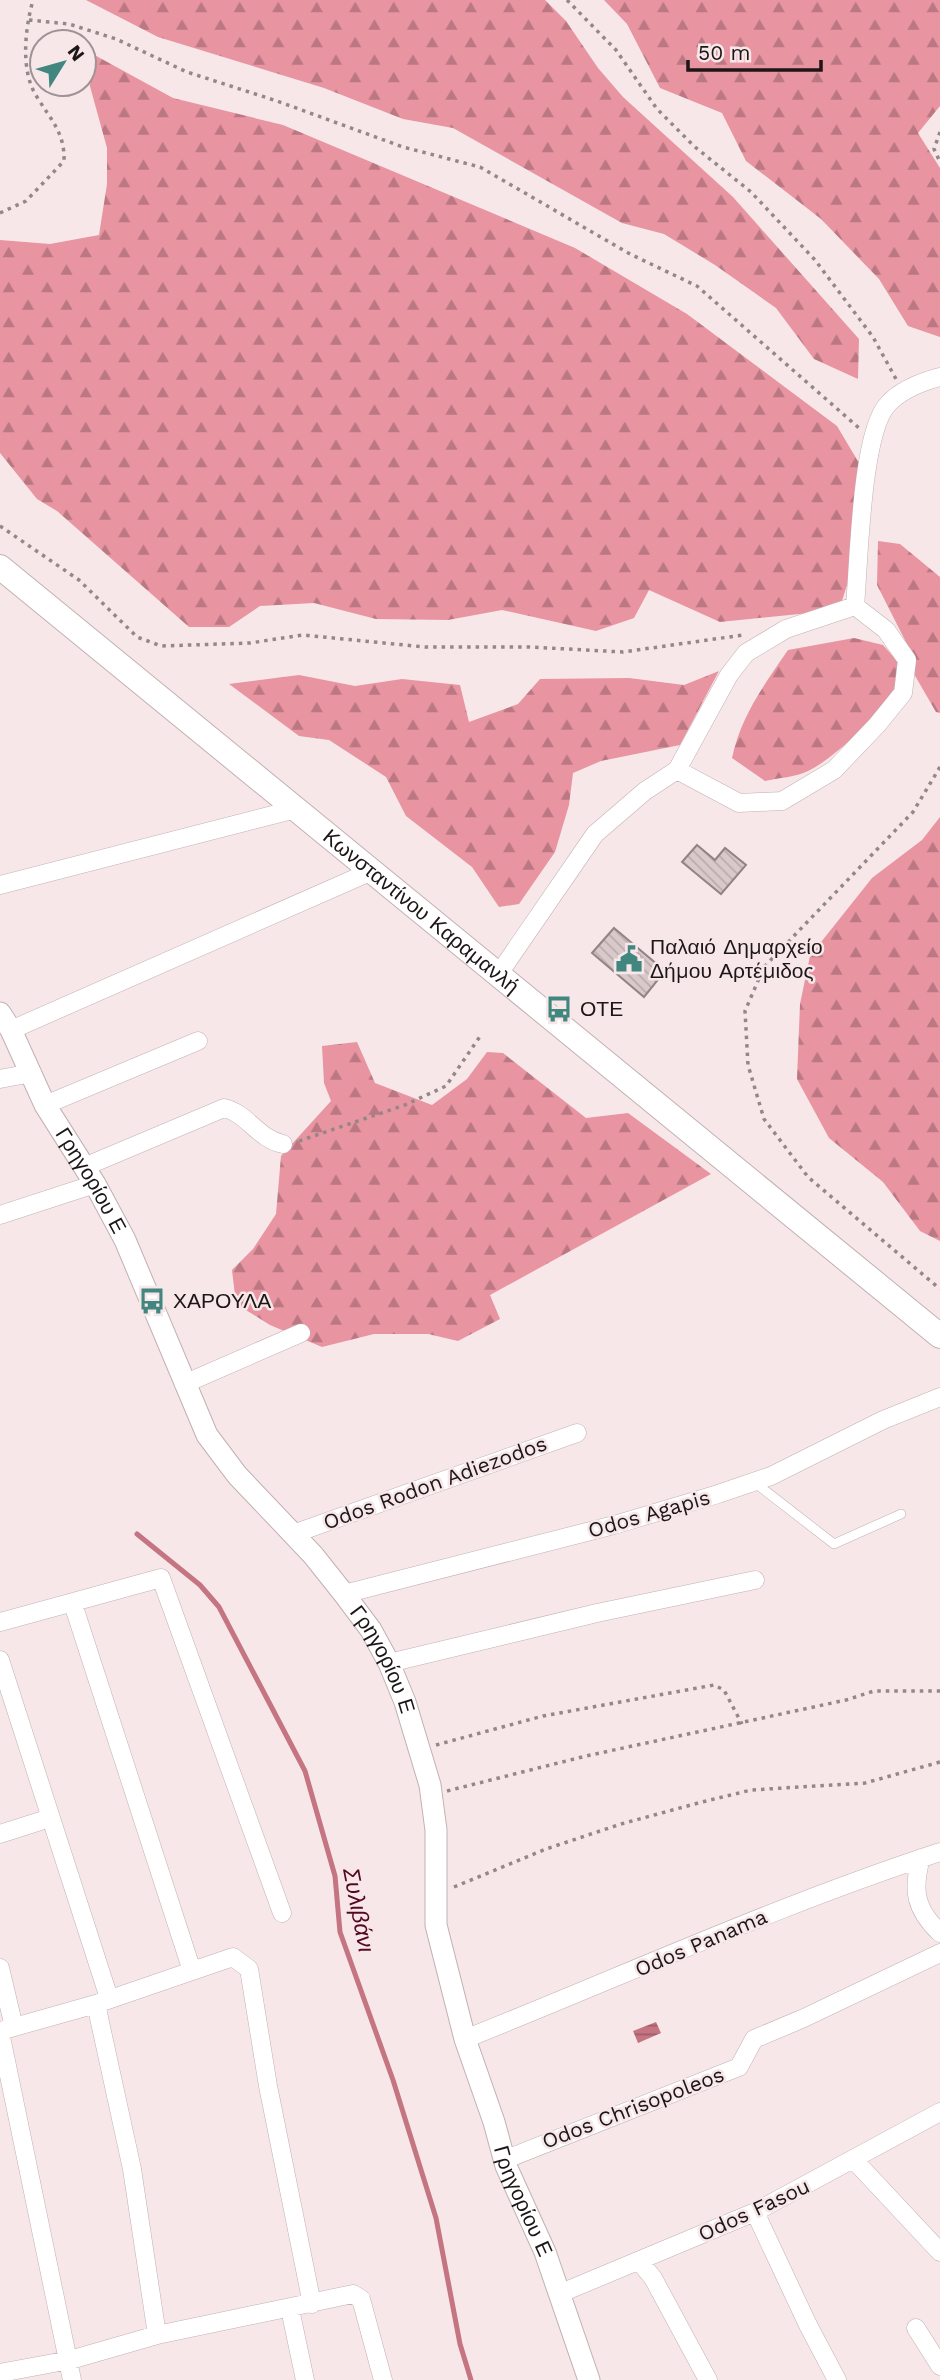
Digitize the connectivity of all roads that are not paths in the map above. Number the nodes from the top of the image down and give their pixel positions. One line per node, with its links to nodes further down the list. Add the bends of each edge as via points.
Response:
1 (940, 377): 3 (street, via 903,391 886,406 871,438)
2 (0, 567): 5 (main road, Κωνσταντίνου Καραμανλή)
3 (855, 606): 4 (street, via 786,629 746,653); 4 (street, via 886,630 907,660 903,693 834,770 782,801 739,803)
4 (677, 770): 8 (street, via 595,834)
5 (296, 809): 6 (main road, Κωνσταντίνου Καραμανλή); 7 (street)
6 (372, 871): 8 (main road, Κωνσταντίνου Καραμανλή); 9 (street)
7 (0, 885)
8 (498, 975): 18 (main road, Κωνσταντίνου Καραμανλή)
9 (6, 1021): 11 (street, Γρηγορίου Ε)
10 (198, 1041): 13 (street)
11 (32, 1073): 12 (street); 13 (street, Γρηγορίου Ε)
12 (0, 1079)
13 (45, 1105): 15 (street, Γρηγορίου Ε)
14 (283, 1144): 15 (street, via 272,1142 234,1110 224,1108)
15 (90, 1176): 16 (street); 19 (street, Γρηγορίου Ε, via 131,1252)
16 (0, 1215)
17 (302, 1333): 19 (street)
18 (940, 1336)
19 (184, 1384): 24 (street, Γρηγορίου Ε, via 207,1435 237,1475)
20 (940, 1397): 22 (street, Odos Agapis)
21 (577, 1433): 24 (street, Odos Rodon Adiezodos)
22 (754, 1482): 23 (lane, via 834,1544); 26 (street, Odos Agapis, via 614,1525)
23 (901, 1514)
24 (293, 1534): 26 (street, Γρηγορίου Ε)
25 (755, 1580): 30 (street)
26 (344, 1594): 30 (street, Γρηγορίου Ε)
27 (73, 1604): 28 (street); 35 (street, via 161,1578); 39 (street)
28 (0, 1622)
29 (0, 1660): 31 (street)
30 (389, 1662): 42 (street, Γρηγορίου Ε, via 432,1795 436,1924)
31 (50, 1818): 32 (street); 40 (street)
32 (0, 1834)
33 (940, 1852): 34 (street, Odos Panama)
34 (921, 1858): 36 (street, via 914,1881 918,1902); 42 (street, Odos Panama, via 735,1926 642,1969)
35 (282, 1913)
36 (940, 1933)
37 (940, 1954): 44 (street, Odos Chrisopoleos, via 754,2039 738,2067)
38 (0, 1968): 41 (street)
39 (192, 1971): 40 (street); 50 (street, via 233,1958 249,1969)
40 (103, 2001): 41 (street); 53 (street)
41 (5, 2030): 54 (street)
42 (464, 2039): 44 (street, Γρηγορίου Ε)
43 (940, 2112): 45 (street, Odos Fasou)
44 (504, 2160): 49 (street, Γρηγορίου Ε)
45 (854, 2160): 46 (street, Odos Fasou); 47 (street)
46 (755, 2212): 48 (street, Odos Fasou); 62 (street)
47 (940, 2252)
48 (639, 2261): 49 (street, Odos Fasou); 61 (street)
49 (561, 2293): 60 (street, Γρηγορίου Ε)
50 (312, 2304): 51 (street); 59 (street, via 358,2295)
51 (290, 2309): 53 (street); 58 (street)
52 (916, 2328): 55 (street)
53 (157, 2335): 54 (street)
54 (70, 2360): 56 (street); 57 (street)
55 (940, 2366)
56 (0, 2373)
57 (72, 2380)
58 (305, 2380)
59 (383, 2380)
60 (589, 2380)
61 (708, 2380)
62 (837, 2380)

